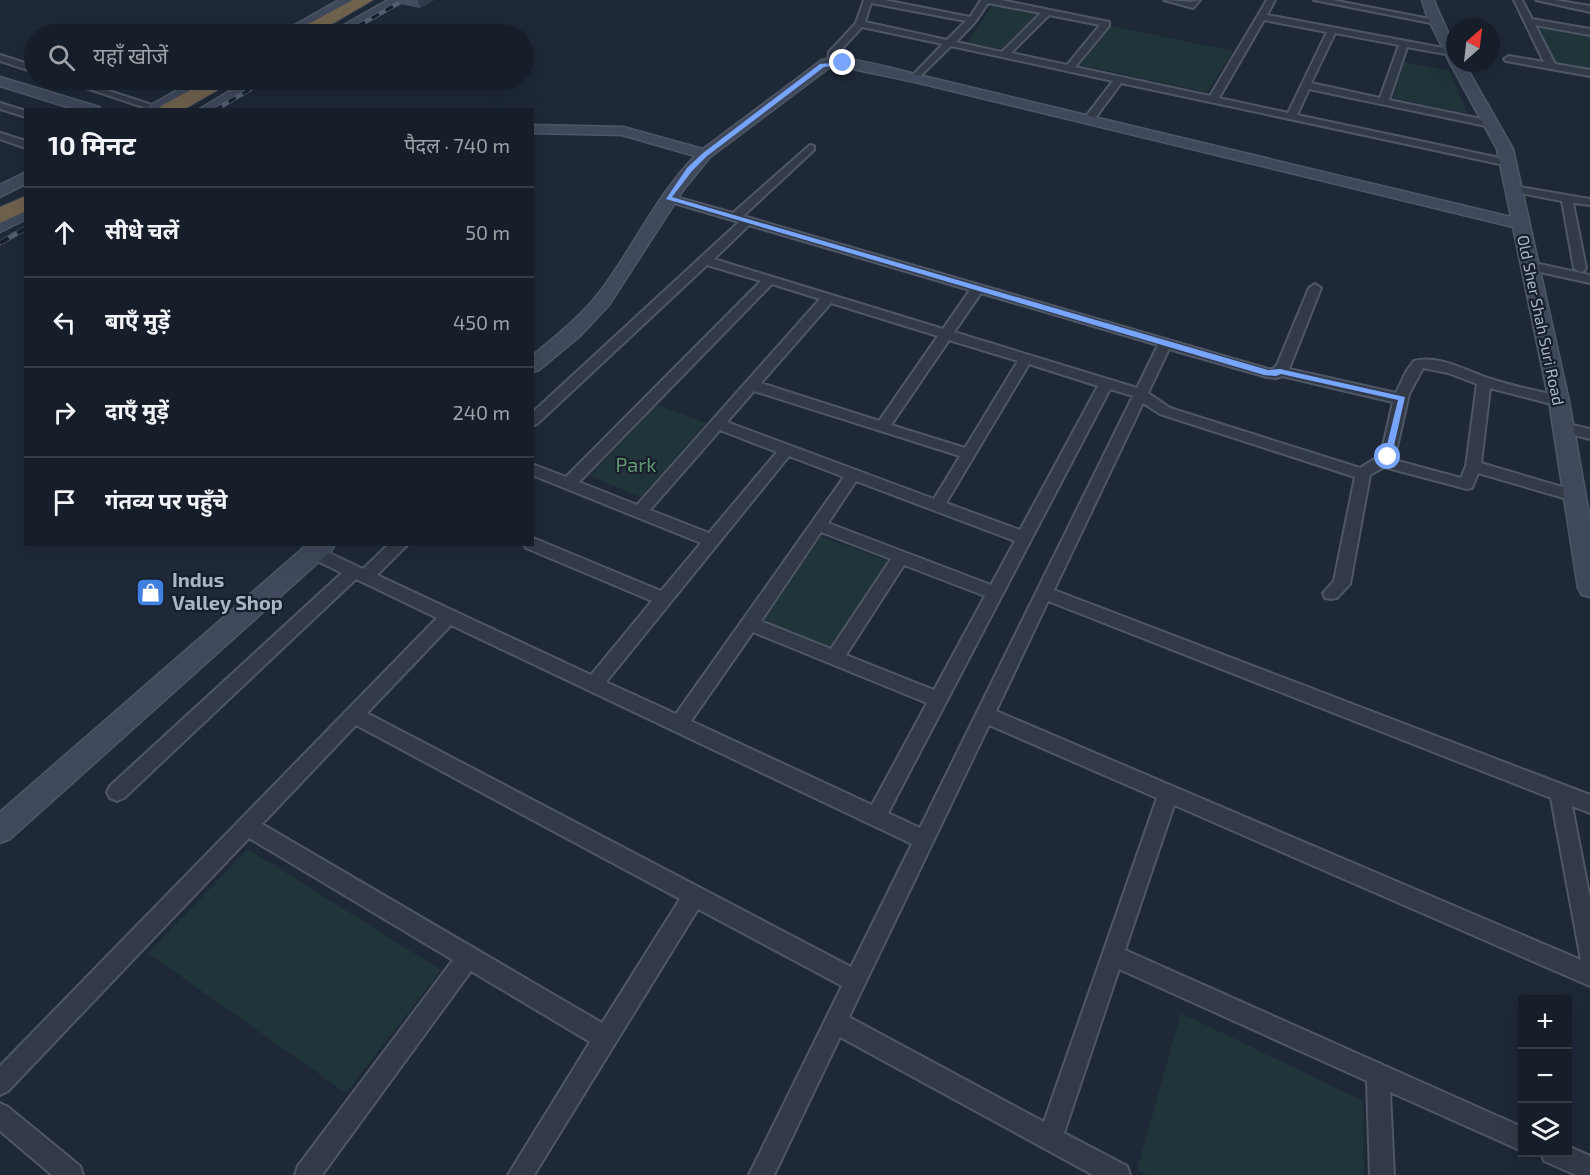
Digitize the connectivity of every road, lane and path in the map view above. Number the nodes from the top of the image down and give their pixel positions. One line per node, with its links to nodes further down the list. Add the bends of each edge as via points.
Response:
1 (348, 0): 20 (street)
2 (397, 0): 23 (street)
3 (870, 0): 13 (street); 24 (street)
4 (987, 0): 15 (street); 17 (street)
5 (1168, 0): 6 (street, via 1193,4)
6 (1196, 0)
7 (1271, 0): 16 (street)
8 (1318, 0): 18 (street)
9 (1428, 0): 18 (street, Old Sher Shah Suri Road)
10 (1518, 0): 19 (street)
11 (1540, 0): 14 (street)
12 (376, 1): 21 (highway); 22 (highway)
13 (910, 4): 17 (street)
14 (1590, 9)
15 (1047, 12): 31 (street); 37 (street, via 1106,24)
16 (1262, 16): 25 (street); 52 (street)
17 (972, 20): 28 (street)
18 (1436, 21): 27 (street, Old Sher Shah Suri Road)
19 (1529, 21): 26 (street); 36 (street)
20 (304, 24)
21 (325, 24)
22 (338, 24)
23 (353, 24)
24 (860, 24): 28 (street); 34 (street, via 834,52)
25 (1332, 30): 29 (street); 43 (street)
26 (1590, 32)
27 (1446, 40)
28 (950, 43): 31 (street); 40 (street)
29 (1404, 44): 30 (street); 53 (street)
30 (1446, 53)
31 (1004, 55): 37 (street)
32 (0, 58): 35 (street)
33 (1509, 59): 36 (street)
34 (831, 63): 40 (street); 70 (street, via 822,65)
35 (24, 66)
36 (1551, 66): 39 (street)
37 (1070, 69): 41 (street)
38 (1463, 72): 65 (street, Old Sher Shah Suri Road)
39 (1590, 74)
40 (915, 78): 64 (street)
41 (1119, 79): 52 (street); 64 (street)
42 (0, 81): 44 (street)
43 (1306, 85): 53 (street); 63 (street)
44 (24, 88)
45 (29, 90): 56 (street)
46 (98, 90): 57 (street)
47 (188, 90): 58 (street)
48 (200, 90): 59 (highway)
49 (224, 90): 60 (highway)
50 (240, 90): 61 (street)
51 (0, 92): 55 (street)
52 (1213, 100): 63 (street)
53 (1384, 101): 65 (street)
54 (0, 106): 62 (street)
55 (44, 108)
56 (88, 108)
57 (154, 108)
58 (159, 108)
59 (159, 108)
60 (192, 108)
61 (208, 108)
62 (24, 113)
63 (1291, 116): 71 (street)
64 (1089, 119): 83 (street)
65 (1491, 124): 71 (street, Old Sher Shah Suri Road)
66 (534, 129): 70 (street, via 623,131)
67 (0, 136): 68 (street)
68 (24, 144)
69 (810, 148): 82 (street)
70 (705, 154): 75 (street)
71 (1509, 163): 74 (street, Old Sher Shah Suri Road)
72 (24, 187): 73 (street); 78 (highway); 81 (highway)
73 (0, 192)
74 (1515, 193): 76 (street); 83 (street, Old Sher Shah Suri Road)
75 (668, 198): 82 (street); 96 (street, via 602,302)
76 (1567, 202): 77 (street); 79 (street); 87 (street)
77 (1590, 202)
78 (0, 203)
79 (1590, 209)
80 (24, 213): 84 (street)
81 (0, 216)
82 (741, 220): 85 (street); 91 (street)
83 (1521, 224): 86 (street, Old Sher Shah Suri Road)
84 (0, 227)
85 (705, 260): 89 (street); 104 (street)
86 (1530, 266): 88 (street); 103 (street, Old Sher Shah Suri Road)
87 (1580, 268)
88 (1590, 279)
89 (769, 280): 92 (street); 116 (street)
90 (1315, 288): 97 (street)
91 (976, 290): 93 (street); 94 (street)
92 (828, 298): 93 (street); 100 (street)
93 (945, 334): 95 (street); 106 (street)
94 (1164, 344): 97 (street, via 1267,373); 101 (street)
95 (1026, 359): 99 (street); 110 (street)
96 (534, 364)
97 (1280, 372): 102 (street)
98 (1484, 382): 102 (street, via 1456,371 1419,364 1409,376); 103 (street); 112 (street)
99 (1106, 384): 101 (street); 121 (street)
100 (752, 385): 105 (street); 106 (street)
101 (1140, 394): 115 (street, via 1165,411); 131 (street)
102 (1402, 399): 111 (street)
103 (1559, 401): 107 (street, Old Sher Shah Suri Road)
104 (534, 419)
105 (717, 424): 109 (street); 119 (street)
106 (882, 427): 110 (street)
107 (1563, 428): 108 (street); 117 (street, Old Sher Shah Suri Road)
108 (1590, 434)
109 (786, 450): 114 (street); 122 (street)
110 (968, 454): 118 (street)
111 (1384, 462): 112 (street, via 1467,484); 115 (street, via 1372,465)
112 (1473, 466): 117 (street)
113 (534, 470): 116 (street)
114 (853, 474): 118 (street); 120 (street)
115 (1363, 474): 130 (street, via 1342,584)
116 (568, 484): 119 (street)
117 (1574, 496): 128 (street, Old Sher Shah Suri Road)
118 (937, 506): 121 (street)
119 (640, 512): 122 (street)
120 (818, 525): 126 (street); 134 (street)
121 (1024, 538): 129 (street)
122 (712, 541): 132 (street)
123 (534, 545): 132 (street)
124 (397, 546): 127 (street)
125 (320, 549): 127 (street); 147 (street)
126 (900, 557): 129 (street); 135 (street)
127 (360, 574): 133 (street); 141 (street)
128 (1590, 588)
129 (995, 593): 137 (street)
130 (1331, 593)
131 (1045, 594): 139 (street); 142 (street)
132 (664, 599): 136 (street)
133 (449, 616): 136 (street); 138 (street)
134 (749, 623): 135 (street); 140 (street)
135 (835, 658): 137 (street)
136 (594, 684): 140 (street)
137 (938, 700): 145 (street)
138 (354, 715): 146 (street); 149 (street)
139 (986, 715): 143 (street); 148 (street)
140 (679, 724): 145 (street)
141 (117, 792)
142 (1560, 792): 144 (street); 151 (street)
143 (1168, 793): 150 (street); 153 (street)
144 (1590, 804)
145 (876, 817): 148 (street)
146 (247, 826): 152 (street); 158 (street)
147 (0, 830)
148 (924, 840): 154 (street)
149 (694, 896): 154 (street); 156 (street)
150 (1112, 955): 157 (street); 161 (street)
151 (1590, 956)
152 (468, 957): 156 (street); 165 (street)
153 (1590, 975)
154 (855, 981): 155 (street)
155 (836, 1022): 161 (street); 167 (street)
156 (606, 1038): 166 (street)
157 (1378, 1074): 160 (street); 169 (street)
158 (0, 1083)
159 (0, 1115): 164 (street)
160 (1518, 1137)
161 (1050, 1138): 168 (street)
162 (1564, 1157): 163 (street)
163 (1590, 1169)
164 (71, 1175)
165 (307, 1175)
166 (520, 1175)
167 (760, 1175)
168 (1118, 1175)
169 (1382, 1175)

